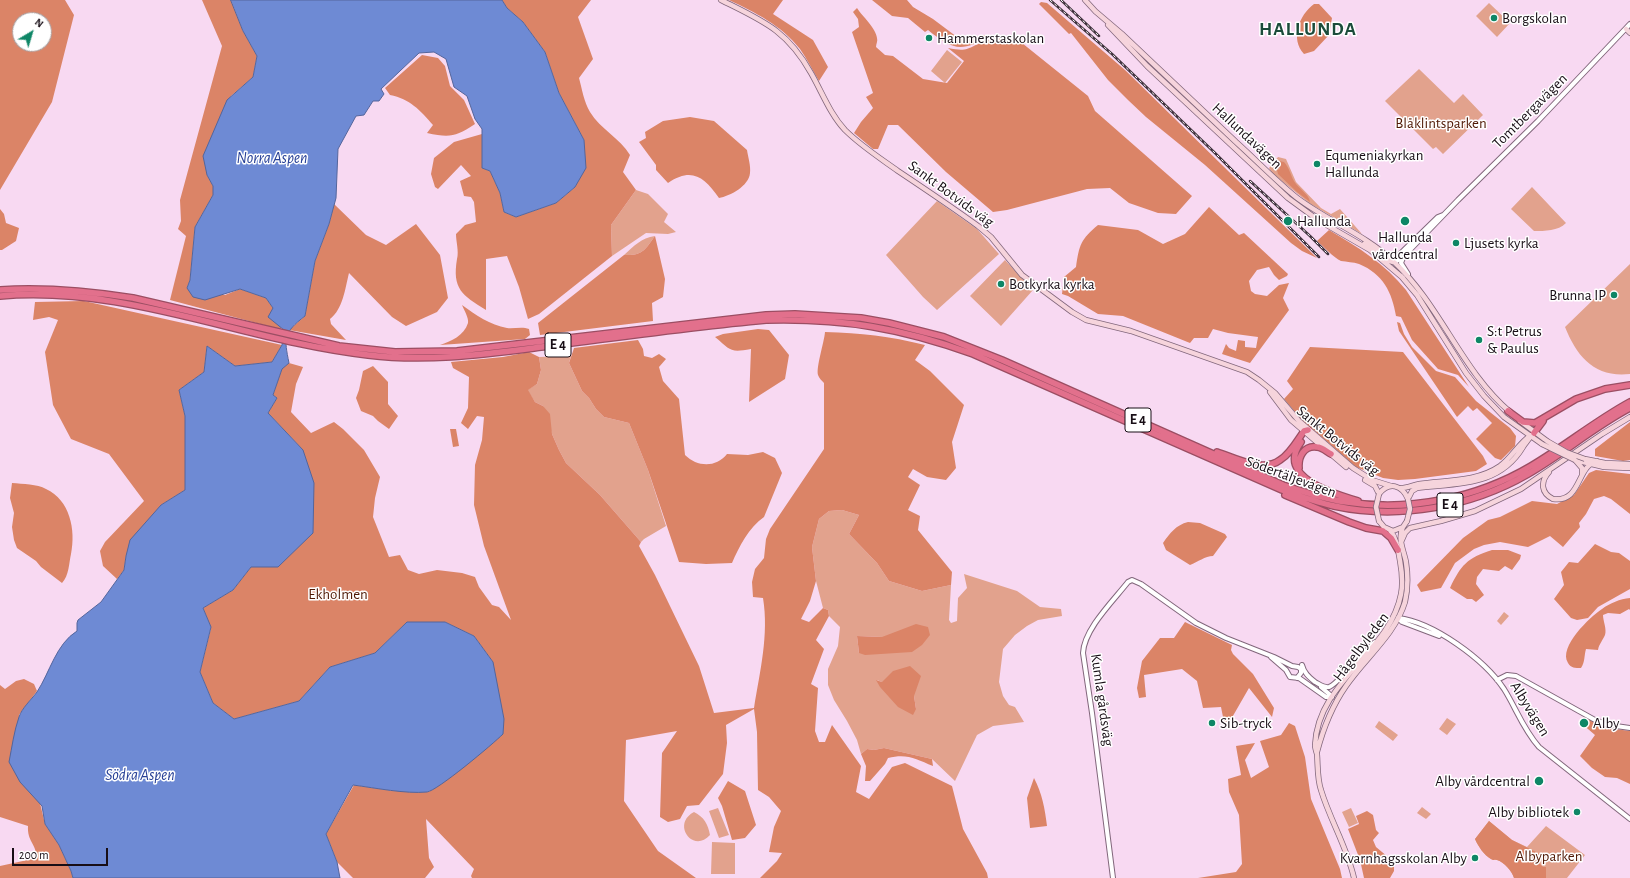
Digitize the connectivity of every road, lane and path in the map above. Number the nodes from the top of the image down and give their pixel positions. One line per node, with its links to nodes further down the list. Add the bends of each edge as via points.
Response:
1 (721, 0): 22 (main road, Sankt Botvids väg, via 779,32 794,48 834,116 846,130 880,158 978,226 991,237 1022,275 1044,293 1086,320 1131,331 1247,372 1268,388)
2 (1085, 0): 3 (main road, Hallundavägen)
3 (1095, 11): 7 (main road, Hallundavägen, via 1147,66 1278,190 1313,216); 8 (main road, Hallundavägen, via 1288,190 1315,210)
4 (1630, 24): 5 (street, Tomtbergavägen)
5 (1626, 29): 6 (main road); 9 (street, Tomtbergavägen, via 1538,121)
6 (1630, 33)
7 (1355, 240): 10 (main road, Hallundavägen, via 1372,247 1390,262); 11 (main road, Hallundavägen)
8 (1382, 251): 9 (street, via 1392,257); 10 (main road, Hallundavägen)
9 (1401, 256): 10 (street, Tomtbergavägen); 12 (street, via 1402,266)
10 (1395, 262): 11 (main road, Hallundavägen, via 1396,269); 12 (main road, Hallundavägen)
11 (1403, 278): 20 (main road, Hallundavägen, via 1475,385)
12 (1415, 282): 18 (main road, Hallundavägen, via 1477,376)
13 (0, 290): 26 (highway, E 4, via 62,289 110,294 338,346 395,352 457,351 759,315 796,314 861,318 922,330 975,349)
14 (0, 296): 26 (highway, E 4, via 62,295 110,300 330,350 394,358 482,354 766,320 860,324 920,336 973,354)
15 (1630, 385): 19 (highway, via 1591,393)
16 (1630, 402): 43 (highway, E 4, via 1530,467 1491,486 1430,502 1401,505)
17 (1630, 408): 37 (highway, Södertäljevägen / E 4, via 1510,484 1488,494 1446,506 1395,512 1352,509 1312,501)
18 (1508, 411): 19 (highway, via 1527,423 1535,423); 23 (main road, Hallundavägen)
19 (1549, 415): 23 (highway)
20 (1505, 417): 23 (main road, Hallundavägen); 27 (main road, via 1521,433)
21 (1630, 417): 34 (main road)
22 (1306, 432): 26 (highway, via 1281,460 1270,465 1253,464); 29 (main road, Sankt Botvids väg); 36 (highway, via 1294,456); 39 (main road, Sankt Botvids väg, via 1359,473)
23 (1532, 434): 24 (main road, Hallundavägen); 25 (main road, Hallundavägen); 27 (main road); 28 (main road)
24 (1537, 441): 25 (main road, Hallundavägen); 28 (main road, via 1531,441)
25 (1545, 443): 30 (main road, Hallundavägen, bridge); 31 (main road, Hallundavägen, bridge)
26 (1187, 445): 37 (highway, Södertäljevägen / E 4); 43 (highway, E 4, via 1304,492 1333,500)
27 (1520, 445): 40 (main road, via 1505,462 1488,473 1466,479)
28 (1520, 452): 42 (main road, via 1507,467 1491,476 1456,485 1417,488)
29 (1331, 454): 36 (highway, via 1317,447 1304,450 1299,459); 41 (main road, Sankt Botvids väg, via 1372,484)
30 (1575, 460): 32 (main road, Hallundavägen); 38 (main road, via 1582,468)
31 (1597, 462): 32 (main road, Hallundavägen); 33 (main road, Hallundavägen)
32 (1590, 464): 35 (main road, Hallundavägen); 38 (main road)
33 (1630, 464)
34 (1552, 468): 38 (main road, via 1543,484 1544,491 1553,499 1570,496); 47 (main road, via 1502,500 1459,516)
35 (1630, 468)
36 (1301, 474): 43 (highway, via 1322,489)
37 (1249, 476): 46 (highway, via 1328,514)
38 (1582, 476)
39 (1391, 486): 40 (main road); 41 (main road, via 1384,488)
40 (1401, 488): 42 (main road)
41 (1379, 494): 44 (main road, bridge, via 1376,507)
42 (1408, 495): 45 (main road, bridge, via 1410,509)
43 (1370, 504)
44 (1381, 523): 46 (highway); 48 (main road)
45 (1405, 524): 47 (main road); 48 (main road, via 1396,530); 49 (main road, Hågelbyleden, via 1400,532)
46 (1358, 525): 50 (highway, via 1386,532)
47 (1422, 525): 49 (main road, via 1407,530)
48 (1390, 530): 50 (main road, Hågelbyleden)
49 (1401, 542): 51 (main road, Hågelbyleden, via 1406,564 1407,587 1405,601)
50 (1398, 550): 51 (main road, Hågelbyleden, via 1402,569 1402,593)
51 (1396, 617): 52 (main road, Hågelbyleden); 60 (street, Albyvägen, via 1434,630 1476,660); 63 (main road, Hågelbyleden, via 1383,641)
52 (1378, 640): 53 (street); 62 (main road, Hågelbyleden)
53 (1364, 652): 55 (street, via 1329,687 1324,687 1309,677); 61 (street, via 1334,687)
54 (1270, 655): 56 (street, Kumla gårdsväg); 57 (street, Kumla gårdsväg); 67 (street, Kumla gårdsväg, via 1196,623 1132,580 1091,629 1085,639 1083,653)
55 (1302, 665)
56 (1292, 666): 57 (street); 58 (street, Kumla gårdsväg, via 1301,669)
57 (1288, 673): 59 (street, Kumla gårdsväg, via 1292,678)
58 (1301, 673): 59 (street); 61 (street, Kumla gårdsväg)
59 (1297, 678): 62 (street, Kumla gårdsväg, via 1326,697)
60 (1496, 680): 64 (street, via 1508,674 1516,676 1595,720); 66 (street, Albyvägen, via 1528,734 1539,747)
61 (1321, 688): 62 (street, Kumla gårdsväg)
62 (1332, 697): 63 (street, Kumla gårdsväg); 65 (main road, Hågelbyleden, via 1321,717 1315,746)
63 (1337, 701): 65 (main road, Hågelbyleden, via 1327,721)
64 (1630, 728)
65 (1317, 754): 68 (main road, Hågelbyleden, via 1321,791 1346,850)
66 (1630, 819)
67 (1113, 878)
68 (1354, 878)

